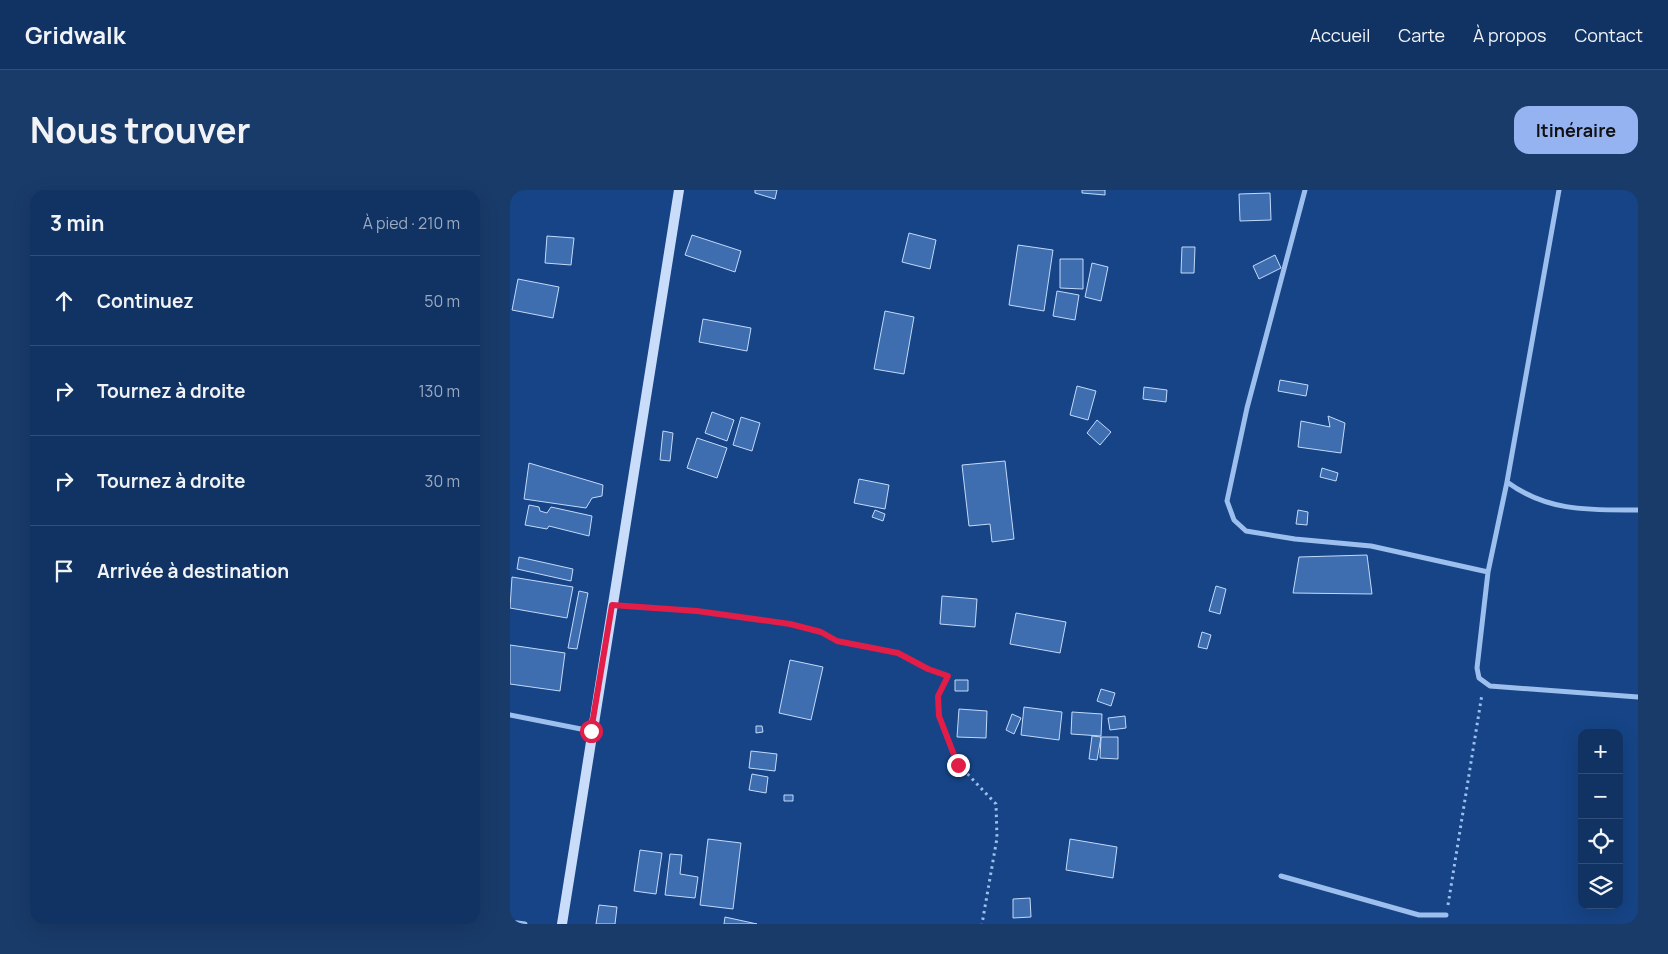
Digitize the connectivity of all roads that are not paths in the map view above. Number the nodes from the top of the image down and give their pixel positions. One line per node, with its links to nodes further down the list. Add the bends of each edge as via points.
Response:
1 (679, 190): 9 (main road)
2 (1304, 190): 6 (street, via 1245,418 1228,501 1234,520 1246,531 1370,546)
3 (1559, 190): 4 (street)
4 (1507, 482): 5 (street, via 1538,501 1569,508); 6 (street)
5 (1638, 510)
6 (1488, 572): 7 (street, via 1477,668 1478,678 1484,684)
7 (1638, 697)
8 (510, 715): 9 (street)
9 (591, 731): 14 (main road)
10 (1280, 876): 11 (street, via 1419,914)
11 (1446, 915)
12 (510, 922): 13 (street)
13 (525, 924)
14 (562, 924)

